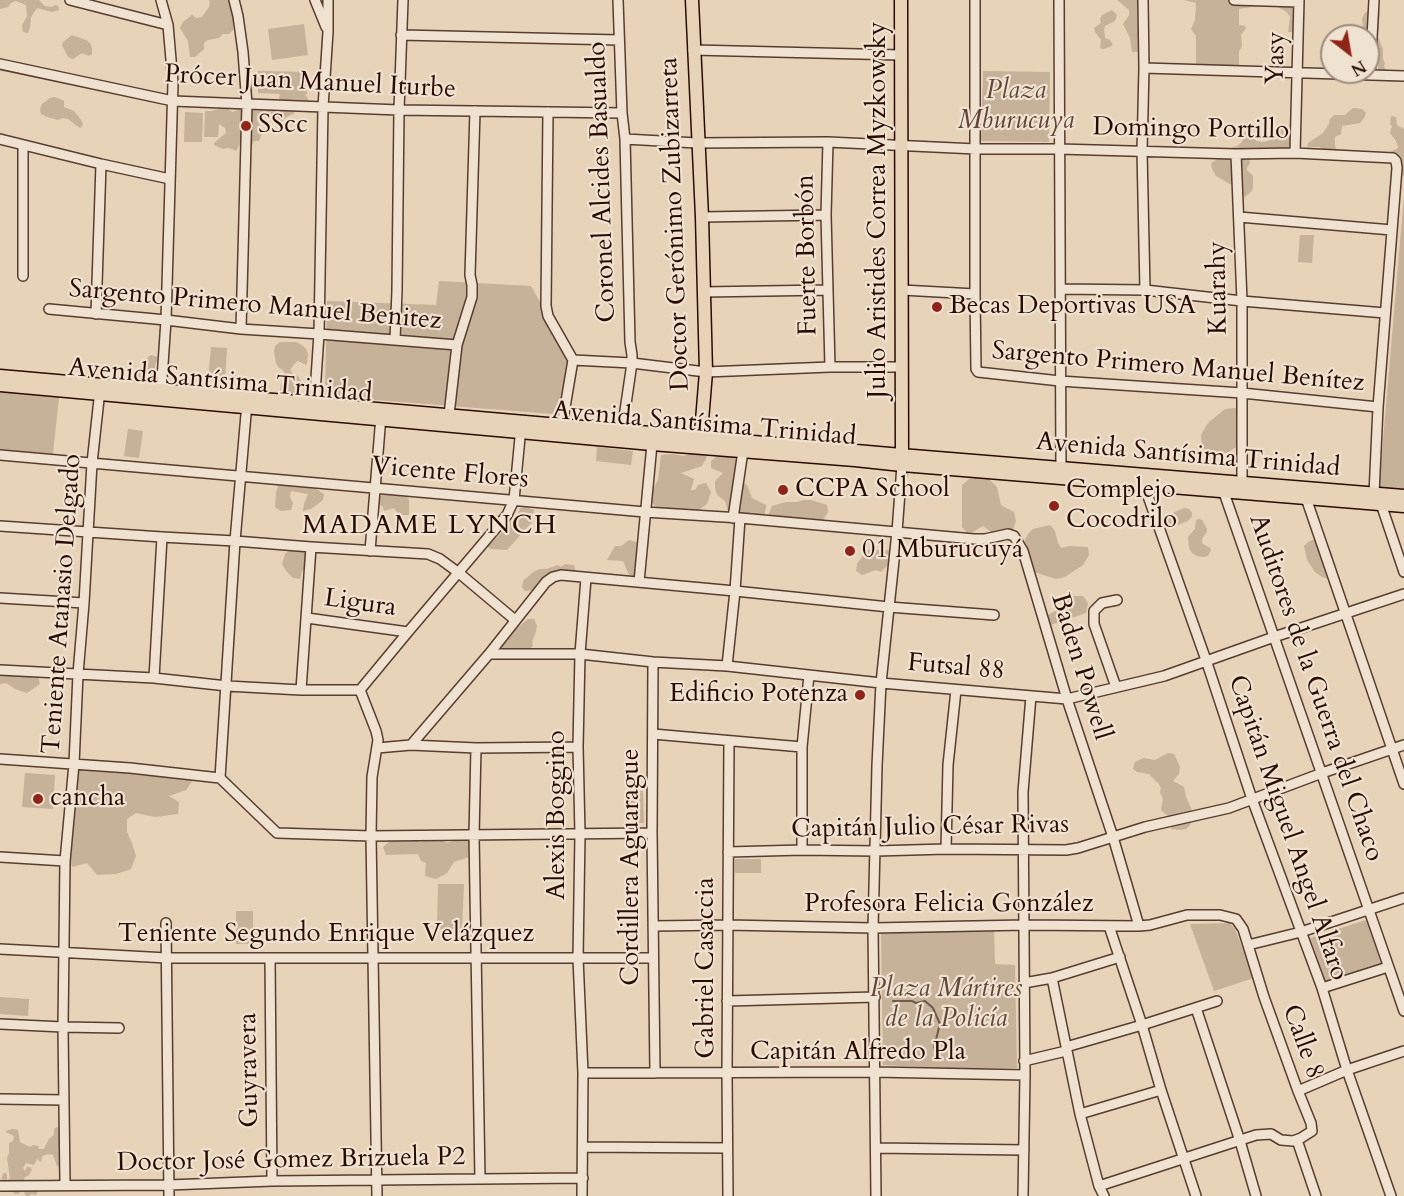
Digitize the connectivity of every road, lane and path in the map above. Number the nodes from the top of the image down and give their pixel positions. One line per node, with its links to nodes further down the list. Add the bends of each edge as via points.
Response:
1 (70, 0): 17 (street)
2 (161, 0): 17 (street)
3 (234, 0): 30 (street)
4 (315, 0): 18 (street)
5 (328, 0): 18 (street)
6 (403, 0): 19 (street)
7 (618, 0): 20 (street, Coronel Alcides Basualdo)
8 (692, 0): 21 (main road, Doctor Gerónimo Zubizarreta)
9 (901, 0): 22 (main road, Julio Aristides Correa Myzkowsky)
10 (975, 0): 42 (street)
11 (1059, 0): 43 (street)
12 (1143, 0): 24 (street)
13 (1234, 0): 15 (street)
14 (1374, 0): 16 (street)
15 (1299, 1): 25 (street, Yasy)
16 (1373, 24)
17 (168, 25): 29 (street)
18 (328, 32): 31 (street)
19 (401, 35): 20 (street); 32 (street)
20 (619, 40): 35 (street, Coronel Alcides Basualdo)
21 (693, 50): 22 (street); 39 (main road, Doctor Gerónimo Zubizarreta)
22 (901, 55): 41 (main road, Julio Aristides Correa Myzkowsky)
23 (0, 64): 29 (street, Prócer Juan Manuel Iturbe)
24 (1144, 68): 25 (street); 44 (street)
25 (1297, 73): 26 (street); 45 (street, Yasy)
26 (1320, 74)
27 (1380, 75): 28 (street)
28 (1404, 76)
29 (172, 101): 30 (street, Prócer Juan Manuel Iturbe); 48 (street)
30 (247, 105): 31 (street, Prócer Juan Manuel Iturbe); 65 (street)
31 (322, 107): 32 (street, Prócer Juan Manuel Iturbe); 66 (street)
32 (399, 110): 33 (street, Prócer Juan Manuel Iturbe); 67 (street)
33 (475, 111): 34 (street, Prócer Juan Manuel Iturbe); 68 (street, via 472,297)
34 (548, 111): 35 (street, Prócer Juan Manuel Iturbe); 69 (street, via 546,306)
35 (622, 113): 37 (street, Coronel Alcides Basualdo)
36 (0, 139): 40 (street)
37 (625, 139): 39 (street, Domingo Portillo); 70 (street, Coronel Alcides Basualdo)
38 (828, 142): 39 (street, Domingo Portillo); 41 (street, Domingo Portillo); 49 (street, Fuerte Borbón)
39 (697, 143): 50 (main road, Doctor Gerónimo Zubizarreta)
40 (23, 145): 47 (street); 53 (street)
41 (901, 145): 42 (street, Domingo Portillo); 57 (main road, Julio Aristides Correa Myzkowsky)
42 (976, 149): 43 (street, Domingo Portillo); 59 (street)
43 (1059, 149): 44 (street, Domingo Portillo); 54 (street)
44 (1142, 151): 46 (street, Domingo Portillo); 56 (street)
45 (1295, 153): 46 (street, Domingo Portillo); 52 (street, Domingo Portillo, via 1396,160)
46 (1236, 154): 51 (street, Kuarahy)
47 (101, 164): 48 (street); 63 (street)
48 (170, 178): 64 (street)
49 (826, 215): 50 (street); 55 (street, Fuerte Borbón)
50 (702, 217): 58 (main road, Doctor Gerónimo Zubizarreta)
51 (1239, 217): 52 (street); 60 (street, Kuarahy)
52 (1392, 230): 62 (street)
53 (23, 276)
54 (1061, 289): 56 (street); 75 (street)
55 (828, 290): 58 (street); 71 (street, Fuerte Borbón)
56 (1145, 290): 60 (street)
57 (902, 291): 59 (street); 72 (main road, Julio Aristides Correa Myzkowsky)
58 (703, 292): 73 (main road, Doctor Gerónimo Zubizarreta)
59 (975, 294): 75 (street, Sargento Primero Manuel Benítez, via 976,369 981,373)
60 (1242, 301): 62 (street); 78 (street, Kuarahy)
61 (49, 309): 63 (street, Sargento Primero Manuel Benitez)
62 (1384, 313): 81 (street)
63 (96, 314): 64 (street, Sargento Primero Manuel Benitez)
64 (166, 320): 65 (street, Sargento Primero Manuel Benitez); 79 (street)
65 (241, 329): 66 (street, Sargento Primero Manuel Benitez)
66 (319, 334): 67 (street, Sargento Primero Manuel Benitez); 82 (street)
67 (395, 339): 68 (street, Sargento Primero Manuel Benitez)
68 (457, 345): 84 (street)
69 (573, 360): 70 (street); 85 (street)
70 (632, 363): 73 (street); 87 (street, Coronel Alcides Basualdo)
71 (830, 367): 72 (street); 73 (street)
72 (902, 367): 92 (main road, Julio Aristides Correa Myzkowsky)
73 (706, 372): 88 (main road, Doctor Gerónimo Zubizarreta)
74 (0, 376): 77 (main road, Avenida Santísima Trinidad)
75 (1060, 381): 78 (street, Sargento Primero Manuel Benítez); 94 (street)
76 (0, 385): 77 (main road, Avenida Santísima Trinidad)
77 (100, 390): 79 (main road, Avenida Santísima Trinidad); 93 (street, Teniente Atanasio Delgado)
78 (1242, 393): 81 (street, Sargento Primero Manuel Benítez); 98 (street, Kuarahy)
79 (161, 395): 80 (main road, Avenida Santísima Trinidad)
80 (247, 403): 82 (main road, Avenida Santísima Trinidad); 95 (street)
81 (1378, 407): 102 (street)
82 (314, 408): 83 (main road, Avenida Santísima Trinidad)
83 (380, 414): 84 (main road, Avenida Santísima Trinidad); 86 (main road, Avenida Santísima Trinidad); 99 (street)
84 (449, 415): 86 (main road, Avenida Santísima Trinidad)
85 (562, 425): 86 (main road, Avenida Santísima Trinidad); 87 (main road, Avenida Santísima Trinidad)
86 (521, 427): 89 (main road, Avenida Santísima Trinidad); 103 (street)
87 (622, 430): 88 (main road, Avenida Santísima Trinidad)
88 (700, 442): 89 (main road, Avenida Santísima Trinidad); 90 (main road, Avenida Santísima Trinidad); 92 (main road, Avenida Santísima Trinidad)
89 (652, 444): 105 (street)
90 (744, 451): 92 (main road, Avenida Santísima Trinidad); 106 (street)
91 (0, 455): 93 (street, Vicente Flores)
92 (902, 460): 94 (main road, Avenida Santísima Trinidad); 109 (street, Julio Aristides Correa Myzkowsky)
93 (92, 463): 95 (street, Vicente Flores); 108 (street, Teniente Atanasio Delgado)
94 (1061, 473): 96 (main road, Avenida Santísima Trinidad)
95 (241, 476): 99 (street, Vicente Flores); 111 (street)
96 (1144, 480): 97 (main road, Avenida Santísima Trinidad); 132 (street, Capitán Miguel Angel Alfaro)
97 (1222, 487): 98 (main road, Avenida Santísima Trinidad); 129 (street, Auditores de la Guerra del Chaco)
98 (1242, 488): 101 (main road, Avenida Santísima Trinidad); 102 (main road, Avenida Santísima Trinidad)
99 (375, 489): 103 (street, Vicente Flores); 113 (street)
100 (1404, 496): 102 (main road, Avenida Santísima Trinidad)
101 (1306, 498): 102 (main road, Avenida Santísima Trinidad); 124 (street)
102 (1377, 499): 104 (main road, Avenida Santísima Trinidad); 114 (street)
103 (514, 500): 105 (street, Vicente Flores); 115 (street, via 507,515)
104 (1404, 506)
105 (645, 512): 106 (street, Vicente Flores); 117 (street)
106 (736, 518): 109 (street, Vicente Flores); 118 (street)
107 (0, 526): 108 (street)
108 (88, 531): 110 (street); 122 (street, Teniente Atanasio Delgado)
109 (897, 532): 123 (street, Julio Aristides Correa Myzkowsky); 146 (street, Baden Powell, via 974,539 1014,536 1023,551)
110 (162, 537): 111 (street); 138 (street)
111 (235, 541): 112 (street); 140 (street)
112 (311, 547): 113 (street); 126 (street)
113 (370, 551): 115 (street, via 428,555 441,559)
114 (1404, 572)
115 (459, 573): 127 (street); 128 (street)
116 (586, 578): 117 (street); 127 (street, via 553,577); 131 (street, Alexis Boggino)
117 (639, 582): 118 (street)
118 (735, 591): 123 (street); 134 (street)
119 (1404, 594): 124 (street, Futsal 88)
120 (0, 598): 122 (street)
121 (1117, 600): 141 (street, via 1102,603 1094,611 1094,624)
122 (84, 603): 136 (street, Teniente Atanasio Delgado)
123 (889, 607): 125 (street); 139 (street, Julio Aristides Correa Myzkowsky)
124 (1345, 613): 129 (street, Futsal 88); 155 (street)
125 (994, 615)
126 (307, 618): 128 (street, Ligura); 142 (street)
127 (515, 620): 130 (street)
128 (408, 632): 143 (street)
129 (1274, 637): 132 (street, Futsal 88); 158 (street, Auditores de la Guerra del Chaco)
130 (489, 654): 131 (street, Futsal 88); 149 (street)
131 (580, 654): 133 (street, Futsal 88); 151 (street, Alexis Boggino)
132 (1206, 660): 141 (street, Futsal 88, via 1164,676); 161 (street, Capitán Miguel Angel Alfaro)
133 (653, 662): 134 (street, Futsal 88); 147 (street, Cordillera Aguarague)
134 (727, 666): 137 (street, Futsal 88)
135 (0, 670): 136 (street)
136 (78, 674): 138 (street); 157 (street, Teniente Atanasio Delgado)
137 (809, 675): 139 (street, Futsal 88); 152 (street)
138 (154, 678): 140 (street)
139 (881, 683): 144 (street, Futsal 88); 170 (street, Julio Aristides Correa Myzkowsky)
140 (227, 686): 142 (street); 159 (street)
141 (1116, 687): 146 (street, Futsal 88)
142 (301, 690): 143 (street)
143 (360, 690): 153 (street, via 376,731)
144 (956, 690): 145 (street, Futsal 88); 167 (street, via 948,765)
145 (1031, 696): 146 (street, Futsal 88); 169 (street, via 1023,792)
146 (1067, 699): 166 (street, Baden Powell)
147 (653, 734): 148 (street); 162 (street, Cordillera Aguarague)
148 (729, 741): 152 (street); 171 (street, Gabriel Casaccia)
149 (411, 745): 153 (street); 154 (street)
150 (1404, 745): 155 (street, Capitán Julio César Rivas)
151 (578, 747): 154 (street); 163 (street, Alexis Boggino)
152 (802, 747): 168 (street)
153 (377, 748): 165 (street, via 372,777)
154 (476, 748): 164 (street)
155 (1392, 750): 158 (street, Capitán Julio César Rivas); 160 (street)
156 (0, 759): 157 (street)
157 (74, 764): 159 (street); 173 (street, Teniente Atanasio Delgado)
158 (1322, 773): 161 (street, Capitán Julio César Rivas); 175 (street, Auditores de la Guerra del Chaco)
159 (220, 778): 165 (street, via 277,833)
160 (1404, 784)
161 (1252, 799): 166 (street, Capitán Julio César Rivas); 184 (street, Capitán Miguel Angel Alfaro)
162 (652, 833): 163 (street); 180 (street, Cordillera Aguarague)
163 (580, 834): 164 (street); 193 (street, Alexis Boggino)
164 (474, 835): 165 (street); 192 (street)
165 (371, 836): 191 (street)
166 (1113, 837): 169 (street, Capitán Julio César Rivas, via 1066,850); 182 (street, Baden Powell)
167 (946, 849): 169 (street, Capitán Julio César Rivas); 170 (street, Capitán Julio César Rivas)
168 (802, 850): 170 (street, Capitán Julio César Rivas); 171 (street, Capitán Julio César Rivas)
169 (1023, 850): 179 (street)
170 (876, 851): 183 (street, Julio Aristides Correa Myzkowsky)
171 (728, 852): 178 (street, Gabriel Casaccia)
172 (0, 857): 173 (street)
173 (65, 861): 187 (street, Teniente Atanasio Delgado)
174 (1404, 898): 175 (street)
175 (1369, 910): 184 (street); 195 (street, Auditores de la Guerra del Chaco)
176 (166, 923): 189 (street)
177 (1240, 924): 182 (street, Profesora Felicia González, via 1229,916 1186,915); 185 (street, Calle 8)
178 (728, 925): 180 (street, Profesora Felicia González); 183 (street, Profesora Felicia González); 200 (street, Gabriel Casaccia)
179 (1025, 925): 181 (street, Profesora Felicia González); 183 (street, Profesora Felicia González); 197 (street)
180 (653, 926): 194 (street, Cordillera Aguarague)
181 (1109, 926): 182 (street, Profesora Felicia González); 188 (street)
182 (1139, 926)
183 (873, 928): 199 (street, Julio Aristides Correa Myzkowsky)
184 (1301, 932): 185 (street); 198 (street, Capitán Miguel Angel Alfaro)
185 (1248, 945): 218 (street, Calle 8)
186 (0, 949): 187 (street, Teniente Segundo Enrique Velázquez)
187 (64, 952): 189 (street, Teniente Segundo Enrique Velázquez); 206 (street, Teniente Atanasio Delgado)
188 (1120, 957): 196 (street); 205 (street)
189 (167, 958): 190 (street, Teniente Segundo Enrique Velázquez); 234 (street)
190 (270, 958): 191 (street, Teniente Segundo Enrique Velázquez); 232 (street, Guyravera)
191 (374, 958): 192 (street, Teniente Segundo Enrique Velázquez); 231 (street)
192 (476, 958): 193 (street, Teniente Segundo Enrique Velázquez); 230 (street)
193 (578, 958): 194 (street, Teniente Segundo Enrique Velázquez); 213 (street, Alexis Boggino)
194 (653, 958): 214 (street, Cordillera Aguarague)
195 (1388, 967): 198 (street); 203 (street, Auditores de la Guerra del Chaco)
196 (1052, 978): 197 (street); 208 (street)
197 (1024, 983): 210 (street)
198 (1322, 988): 211 (street, Capitán Miguel Angel Alfaro)
199 (874, 996): 200 (street); 212 (street, Julio Aristides Correa Myzkowsky)
200 (727, 1000): 215 (street, Gabriel Casaccia)
201 (1216, 1001): 202 (street)
202 (1196, 1008): 205 (street); 223 (street)
203 (1404, 1011)
204 (0, 1024): 206 (street)
205 (1142, 1025): 208 (street); 217 (street)
206 (63, 1027): 207 (street); 220 (street, Teniente Atanasio Delgado)
207 (119, 1028)
208 (1066, 1049): 210 (street); 221 (street)
209 (1404, 1051): 211 (street)
210 (1024, 1061): 216 (street)
211 (1347, 1071): 218 (street); 247 (street, Capitán Miguel Angel Alfaro)
212 (875, 1072): 215 (street, Capitán Alfredo Pla); 216 (street, Capitán Alfredo Pla); 226 (street, Julio Aristides Correa Myzkowsky)
213 (583, 1073): 214 (street, Capitán Alfredo Pla); 224 (street, Alexis Boggino)
214 (655, 1073): 215 (street, Capitán Alfredo Pla)
215 (727, 1073): 225 (street, Gabriel Casaccia)
216 (1025, 1075): 227 (street)
217 (1161, 1090): 221 (street); 228 (street)
218 (1298, 1091): 222 (street, Calle 8, via 1312,1131)
219 (0, 1099): 220 (street)
220 (64, 1100): 233 (street, Teniente Atanasio Delgado)
221 (1080, 1114): 236 (street)
222 (1297, 1140): 223 (street, via 1281,1140 1271,1134); 246 (street)
223 (1240, 1141): 228 (street); 245 (street)
224 (583, 1147): 225 (street); 229 (street, Alexis Boggino)
225 (727, 1148): 240 (street, Gabriel Casaccia)
226 (876, 1148): 227 (street); 241 (street, Julio Aristides Correa Myzkowsky)
227 (1023, 1150): 242 (street)
228 (1184, 1158): 236 (street); 244 (street)
229 (583, 1178): 230 (street, Doctor José Gomez Brizuela P2); 239 (street, Alexis Boggino)
230 (480, 1179): 231 (street, Doctor José Gomez Brizuela P2)
231 (377, 1180): 232 (street, Doctor José Gomez Brizuela P2); 238 (street)
232 (272, 1181): 234 (street, Doctor José Gomez Brizuela P2)
233 (65, 1185): 234 (street, Doctor José Gomez Brizuela P2); 235 (street, Doctor José Gomez Brizuela P2)
234 (169, 1185): 237 (street)
235 (0, 1186)
236 (1099, 1186): 243 (street)
237 (169, 1196)
238 (377, 1196)
239 (582, 1196)
240 (728, 1196)
241 (876, 1196)
242 (1023, 1196)
243 (1104, 1196)
244 (1196, 1196)
245 (1256, 1196)
246 (1316, 1196)
247 (1391, 1196)

